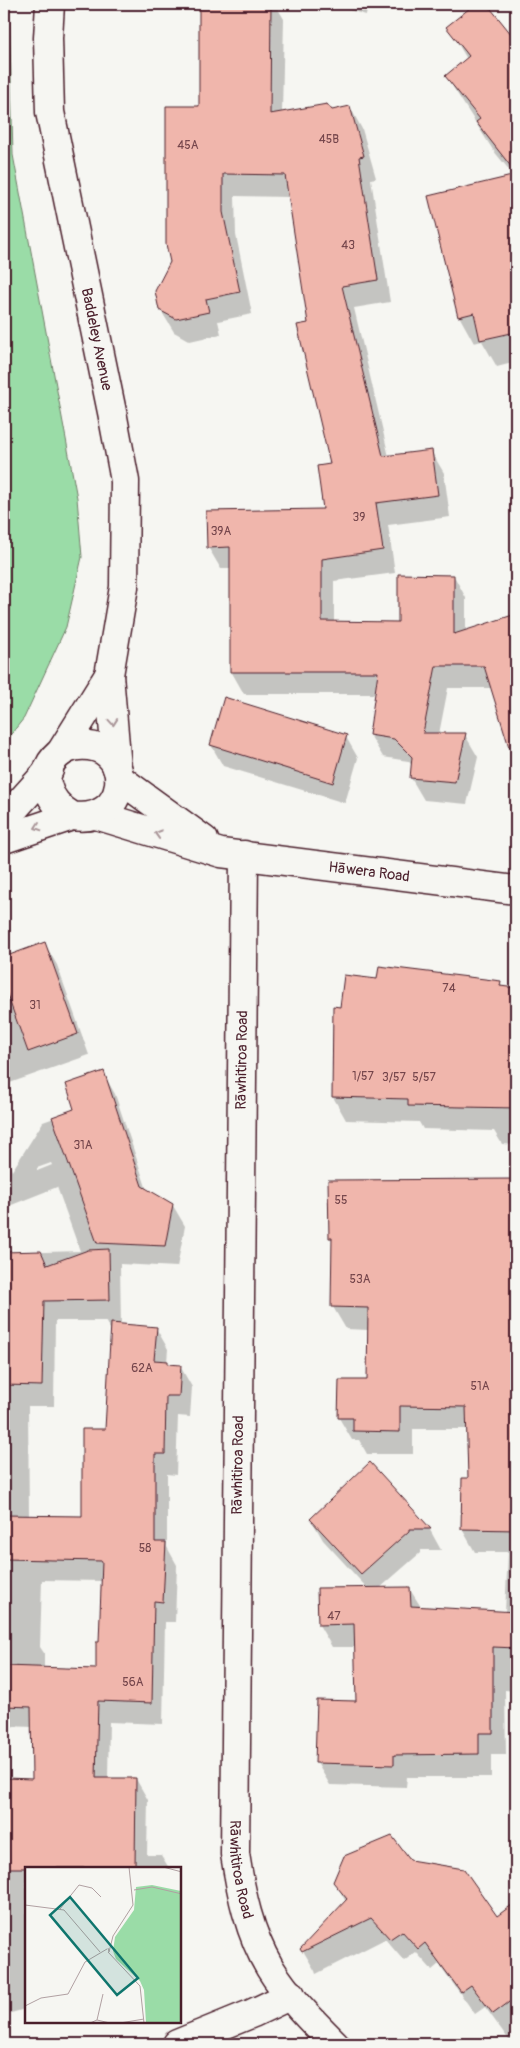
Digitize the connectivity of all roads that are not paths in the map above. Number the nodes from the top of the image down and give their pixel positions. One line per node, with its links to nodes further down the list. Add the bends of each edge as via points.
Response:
1 (50, 4): 2 (street, Baddeley Avenue, via 50,112 125,481 124,587)
2 (109, 675): 3 (street, Baddeley Avenue); 4 (street, Baddeley Avenue, one-way to 4)
3 (55, 761): 4 (street, via 72,747 93,746 112,758); 5 (street, via 47,780 53,802 62,810); 6 (street, Baddeley Avenue)
4 (119, 774): 5 (street, via 114,801 106,810); 8 (street, Hāwera Road)
5 (84, 816): 7 (street, one-way to 7); 8 (street, Hāwera Road, one-way to 5)
6 (4, 820)
7 (4, 839)
8 (232, 854): 9 (street, Hāwera Road); 10 (street, Rāwhitiroa Road, via 234,1854 241,1895 253,1932 270,1967)
9 (516, 890)
10 (291, 1995): 11 (street); 12 (street, Rāwhitiroa Road)
11 (177, 2044)
12 (335, 2044)

